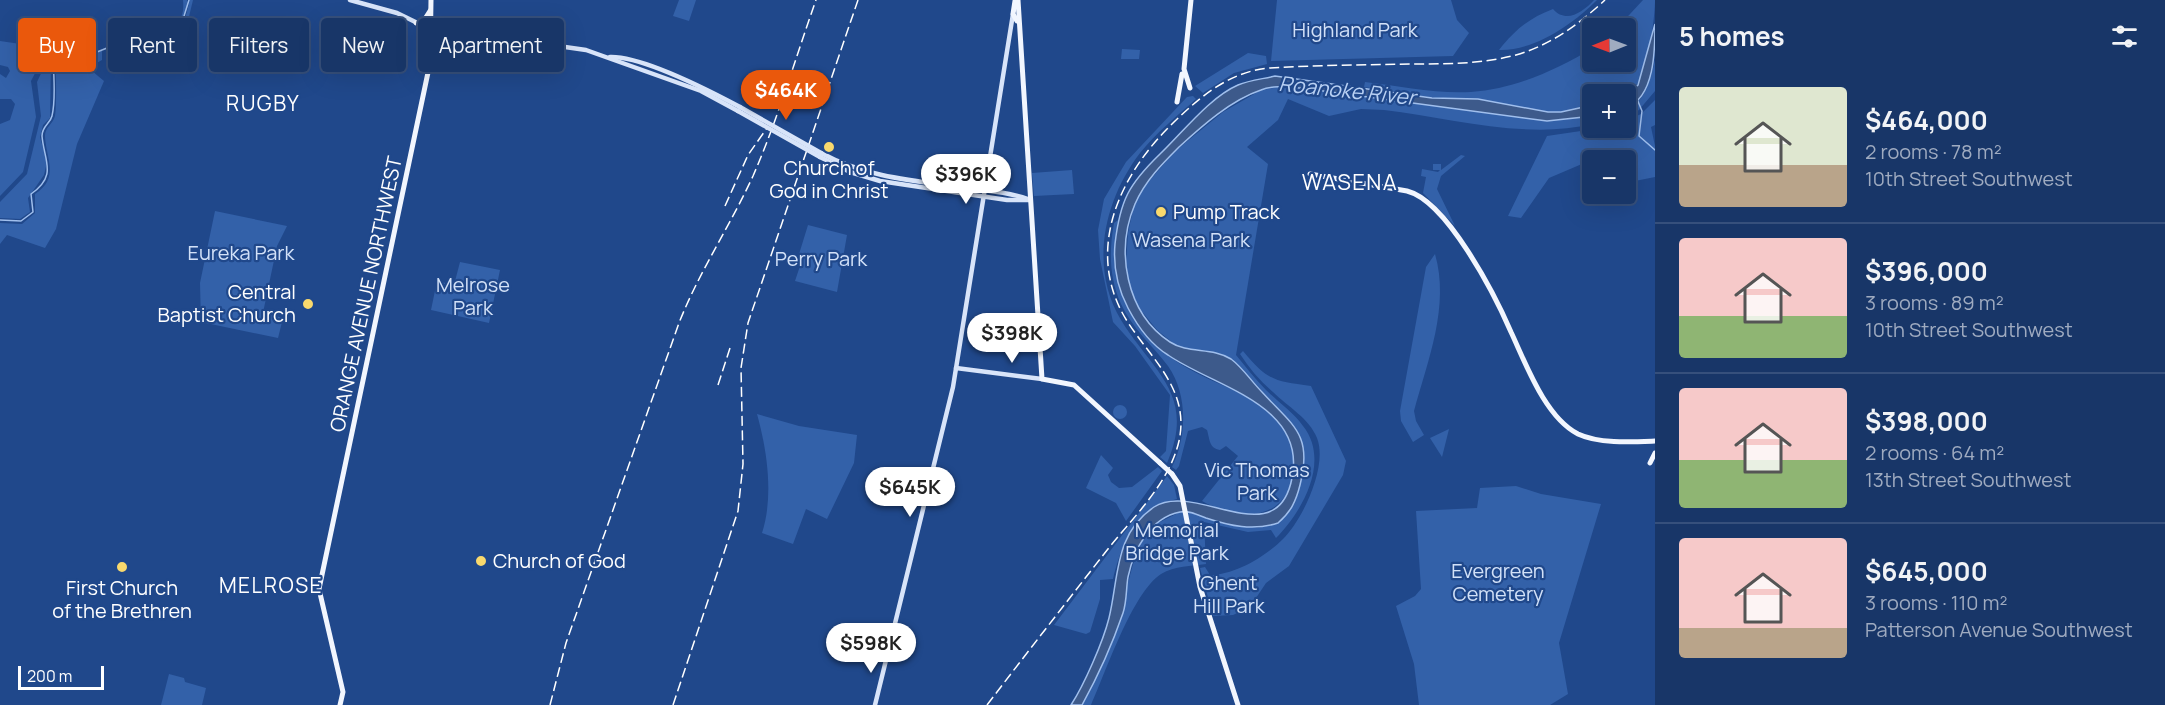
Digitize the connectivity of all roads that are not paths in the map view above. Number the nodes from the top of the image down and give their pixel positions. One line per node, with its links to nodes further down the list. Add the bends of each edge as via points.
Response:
1 (350, 0): 8 (main road, via 388,10)
2 (431, 0): 5 (main road, ORANGE AVENUE NORTHWEST)
3 (1017, 0): 7 (main road)
4 (1191, 0): 10 (main road)
5 (431, 7): 6 (main road, ORANGE AVENUE NORTHWEST); 8 (main road, via 426,20)
6 (431, 18)
7 (1016, 19): 15 (main road); 16 (main road)
8 (416, 23)
9 (564, 46): 15 (main road, bridge, via 626,59 691,81 820,155 849,167)
10 (1185, 58): 12 (main road); 13 (main road)
11 (427, 72): 24 (main road, ORANGE AVENUE NORTHWEST, via 319,593 343,692)
12 (1190, 88)
13 (1177, 102)
14 (1310, 174): 21 (main road, via 1422,197 1456,233 1505,318 1534,382 1566,425 1591,439)
15 (985, 193): 16 (main road); 17 (main road)
16 (1030, 200): 19 (main road)
17 (956, 368): 18 (main road); 20 (main road)
18 (966, 369): 19 (main road); 20 (main road, via 959,371)
19 (1042, 379): 26 (main road, bridge, via 1074,385 1178,481 1196,574)
20 (952, 390): 25 (main road)
21 (1655, 440)
22 (1655, 453): 23 (main road)
23 (1650, 463)
24 (340, 705)
25 (875, 705)
26 (1238, 705)

